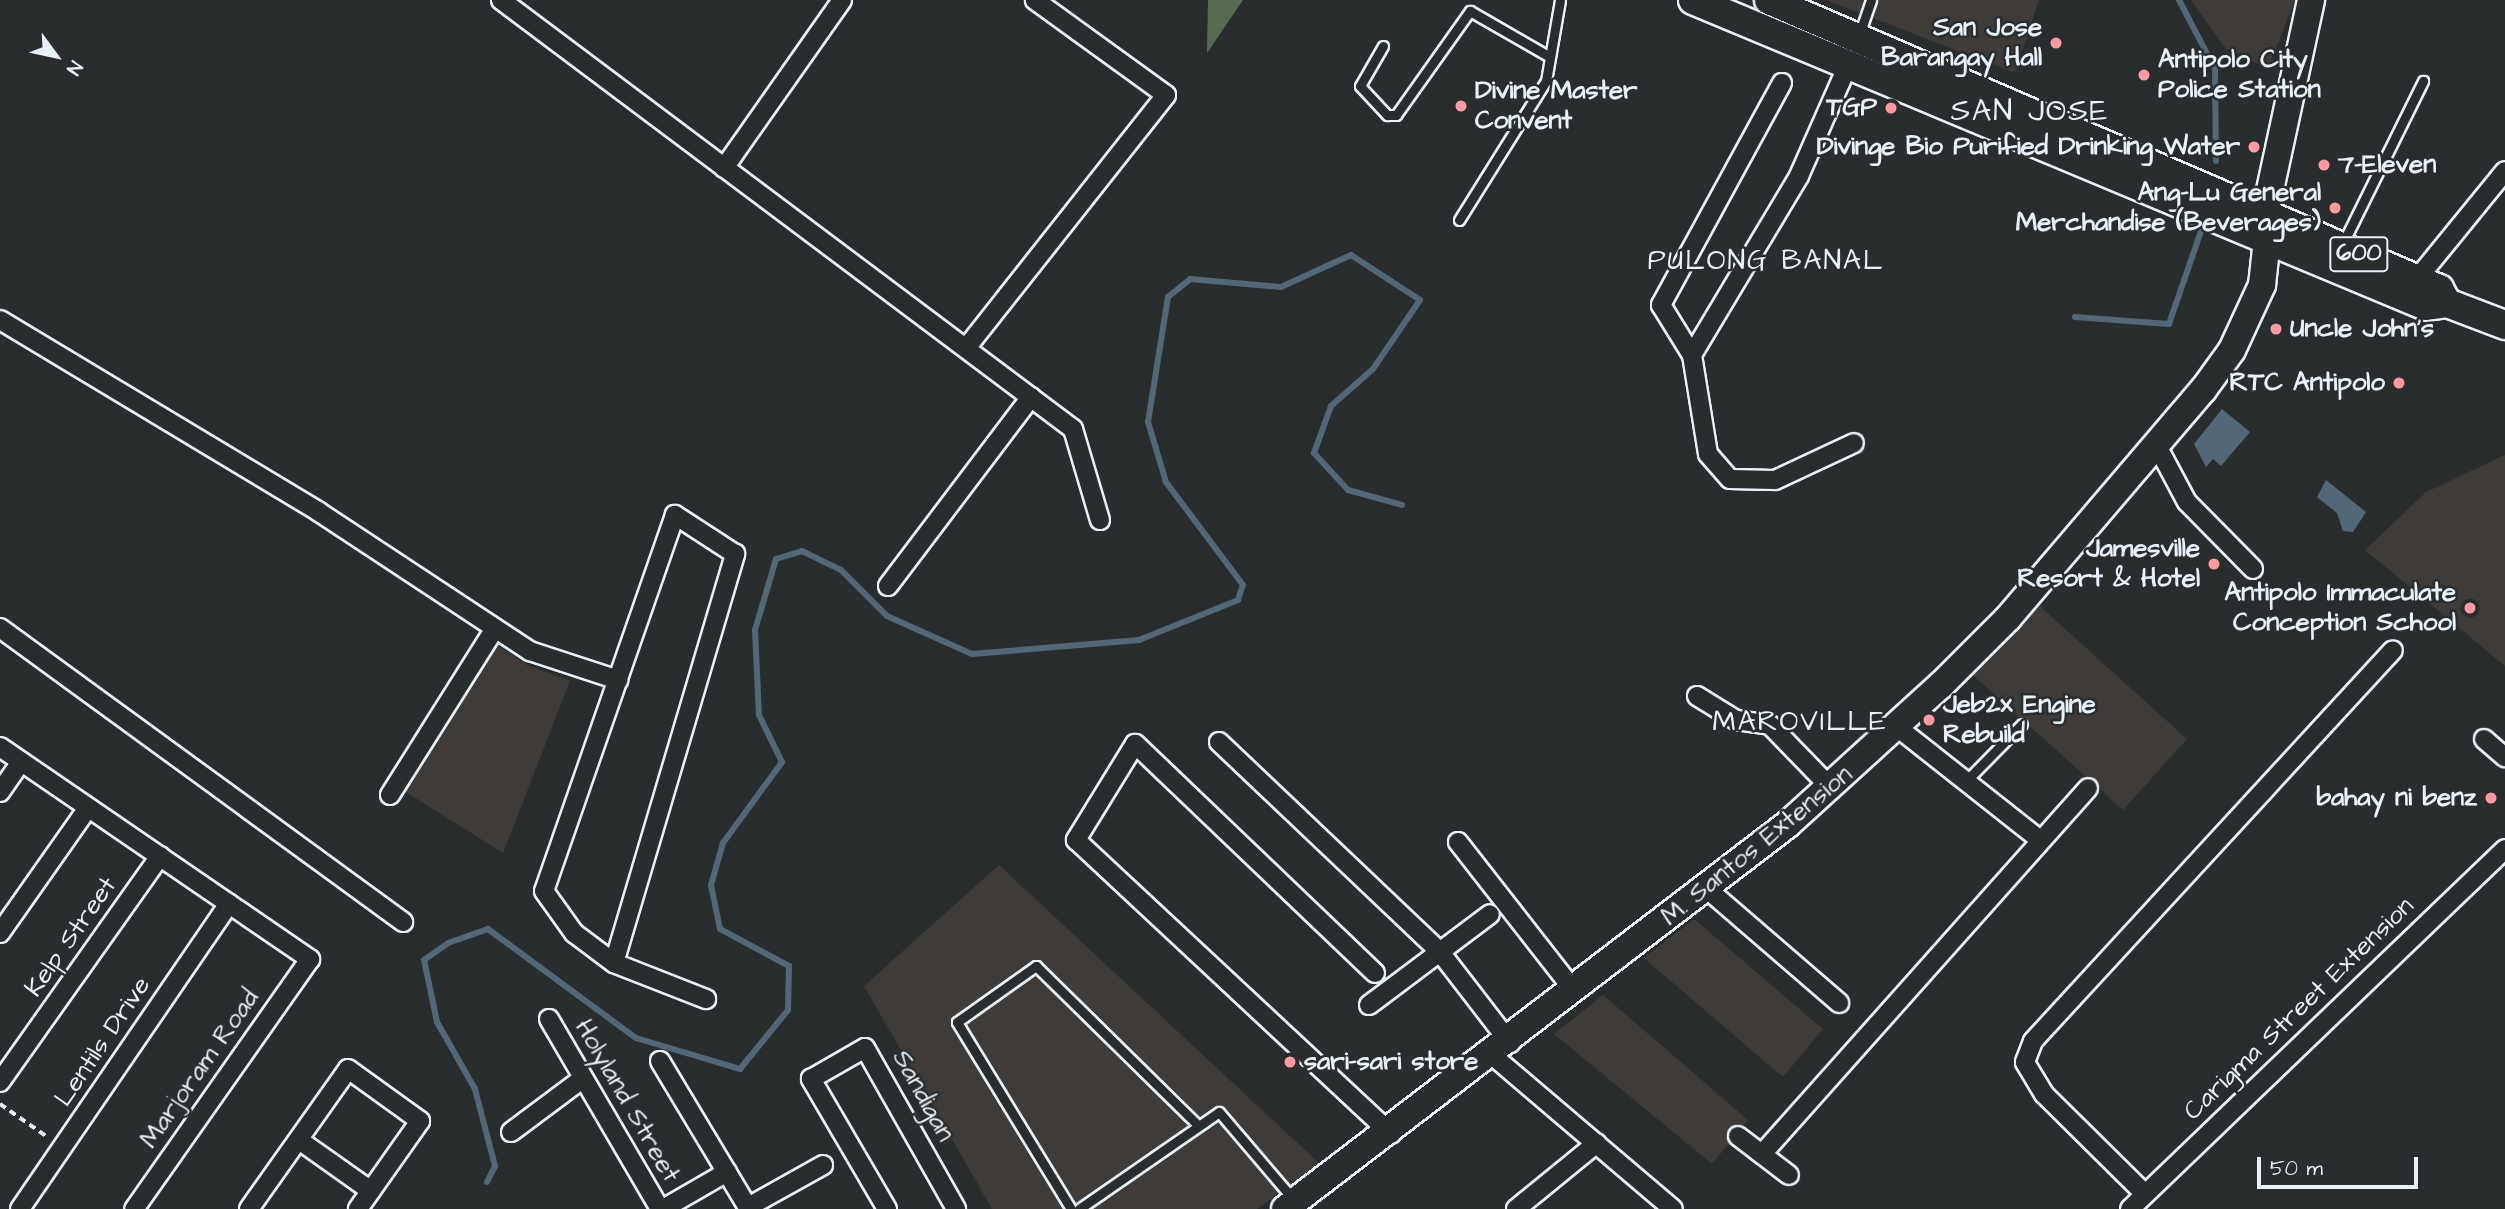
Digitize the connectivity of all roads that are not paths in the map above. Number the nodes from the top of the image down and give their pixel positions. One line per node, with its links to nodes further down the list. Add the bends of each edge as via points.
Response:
1 (501, 0): 15 (street)
2 (842, 0): 15 (street)
3 (1035, 0): 24 (street, via 1166,95)
4 (1560, 0): 11 (lane)
5 (1693, 0): 12 (main road, 600)
6 (1769, 0): 9 (main road, 600)
7 (1871, 0): 9 (lane)
8 (2311, 0): 18 (street, M. Santos Extension)
9 (1858, 37): 18 (main road, 600)
10 (1383, 46): 11 (lane, via 1360,86 1387,115 1396,115 1470,11)
11 (1550, 57): 17 (lane, via 1546,81)
12 (1848, 65): 18 (main road, 600); 25 (street, via 1799,176)
13 (2423, 81): 19 (lane)
14 (1782, 83): 25 (street, via 1661,305)
15 (724, 168): 24 (street)
16 (2505, 172): 20 (street)
17 (1459, 220)
18 (2266, 227): 19 (main road, 600); 21 (main road, 600, via 2426,306); 28 (street, M. Santos Extension, via 2262,285 2232,349)
19 (2342, 246): 20 (main road, 600)
20 (2417, 279): 21 (main road, 600, via 2439,289)
21 (2447, 303): 23 (main road, 600)
22 (0, 320): 33 (street, via 319,512)
23 (2505, 325)
24 (967, 347): 26 (street)
25 (1692, 355): 27 (street, via 1708,454 1730,479 1775,480)
26 (1031, 397): 29 (street, via 1077,437); 31 (street)
27 (1854, 443)
28 (2157, 444): 30 (street, via 2201,520); 38 (street, M. Santos Extension, via 2008,618)
29 (1100, 520)
30 (2253, 569)
31 (888, 586)
32 (0, 628): 57 (street)
33 (495, 628): 35 (street, via 530,651); 48 (street)
34 (2393, 650): 82 (street, via 2033,1041 2025,1062 2044,1094)
35 (618, 680): 60 (street, via 544,891 574,933); 60 (street, via 675,515 735,554)
36 (1698, 696): 46 (street, via 1736,720 1770,725)
37 (2022, 724): 44 (lane)
38 (1897, 727): 44 (street); 46 (street, M. Santos Extension)
39 (2484, 739): 42 (street)
40 (1219, 742): 59 (street)
41 (0, 747): 43 (street)
42 (2505, 757)
43 (22, 762): 47 (street); 49 (street)
44 (1965, 782): 50 (street)
45 (2088, 788): 50 (street)
46 (1832, 789): 54 (street, M. Santos Extension)
47 (0, 792)
48 (390, 795)
49 (89, 808): 53 (street); 58 (street)
50 (2040, 840): 77 (street)
51 (1458, 842): 62 (street)
52 (2505, 849): 82 (street, Carigma Street Extension)
53 (160, 856): 55 (street); 70 (street, Kelp Street)
54 (1706, 888): 62 (street, M. Santos Extension); 64 (street)
55 (229, 904): 85 (street, Lentils Drive); 86 (street, Marjoram Road, via 310,959)
56 (1490, 914): 59 (street)
57 (403, 922)
58 (0, 933)
59 (1440, 952): 65 (street); 67 (street)
60 (614, 964): 63 (street)
61 (1375, 973): 73 (street, via 1135,744 1076,840)
62 (1575, 992): 67 (street, M. Santos Extension)
63 (706, 999)
64 (1839, 1003)
65 (1369, 1005)
66 (549, 1019): 69 (street, Holyland Street)
67 (1502, 1049): 73 (street, M. Santos Extension); 76 (street)
68 (660, 1061): 79 (street)
69 (582, 1079): 72 (street); 89 (street, Holyland Street)
70 (0, 1082)
71 (1198, 1125): 83 (lane, via 1219,1112); 92 (lane, via 1036,966 957,1022); 93 (lane)
72 (511, 1132)
73 (1391, 1133): 83 (street, M. Santos Extension)
74 (1738, 1136): 77 (street)
75 (299, 1140): 81 (street); 81 (street, via 348,1069 420,1121); 87 (street)
76 (1597, 1143): 94 (street); 95 (street)
77 (1762, 1154): 80 (street)
78 (823, 1165): 84 (street)
79 (727, 1172): 84 (street); 89 (street)
80 (1789, 1175)
81 (370, 1191): 88 (street)
82 (2144, 1194): 96 (street, Carigma Street Extension)
83 (1290, 1205)
84 (748, 1208)
85 (20, 1209)
86 (134, 1209)
87 (249, 1209)
88 (358, 1209)
89 (661, 1209)
90 (887, 1209): 91 (street, Sandigan, via 811,1079 866,1048)
91 (956, 1209)
92 (1071, 1209)
93 (1079, 1209)
94 (1516, 1209)
95 (1673, 1209)
96 (2130, 1209)

